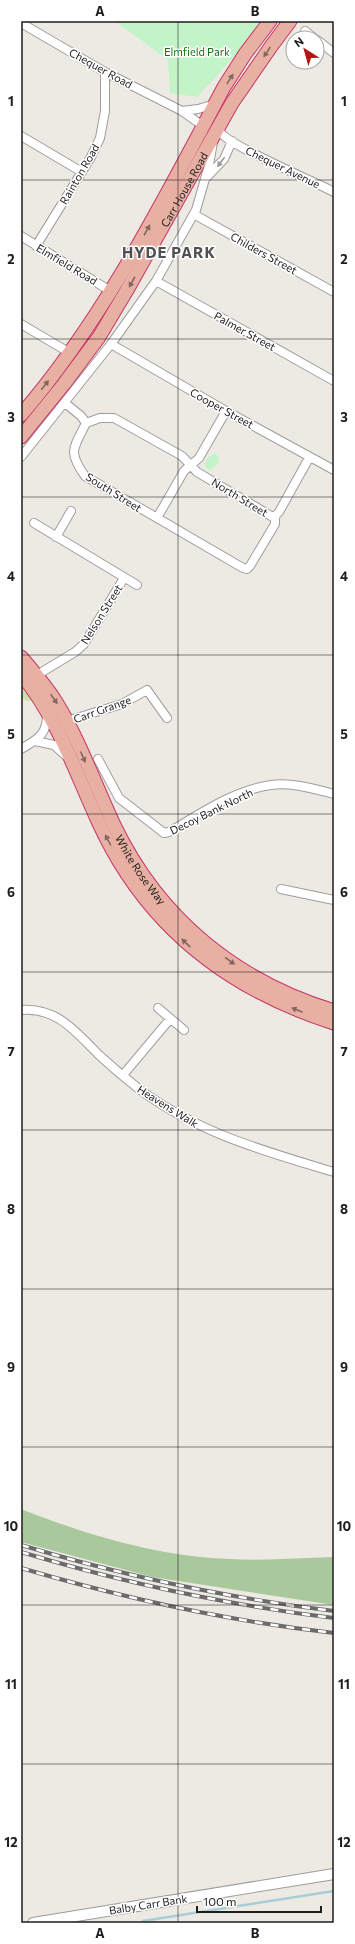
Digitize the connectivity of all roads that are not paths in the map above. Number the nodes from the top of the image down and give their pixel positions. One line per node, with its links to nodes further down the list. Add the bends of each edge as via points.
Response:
1 (270, 21): 7 (highway, Carr House Road, one-way to 1, via 245,54)
2 (290, 21): 10 (highway, Carr House Road, one-way to 10, via 232,103)
3 (21, 23): 6 (street, Chequer Road)
4 (325, 46): 5 (street)
5 (334, 53)
6 (105, 72): 8 (street, Chequer Road); 13 (street, Rainton Road, via 103,126 96,148)
7 (215, 104): 8 (street); 9 (highway, Carr House Road)
8 (182, 110): 9 (street, Chequer Road)
9 (203, 126): 20 (highway, Carr House Road, one-way to 9)
10 (216, 132): 12 (street, Chequer Avenue); 14 (street); 31 (highway, Carr House Road, one-way to 31, via 99,337)
11 (21, 136): 13 (street)
12 (232, 141): 14 (street, Chequer Avenue, one-way to 14, via 224,159); 15 (street, Chequer Avenue)
13 (82, 172): 18 (street, Rainton Road)
14 (205, 180): 16 (street)
15 (334, 192)
16 (193, 216): 19 (street); 21 (street, Childers Street)
17 (21, 236): 18 (street, Elmfield Road)
18 (36, 246): 20 (street, Elmfield Road)
19 (156, 281): 23 (street); 25 (street, Palmer Street)
20 (112, 292): 24 (highway, Carr House Road)
21 (334, 292)
22 (21, 324): 24 (street)
23 (112, 344): 26 (street); 28 (street, Cooper Street)
24 (70, 353): 27 (highway, Carr House Road, one-way to 24)
25 (334, 381)
26 (65, 403): 30 (street); 32 (street)
27 (26, 406): 29 (highway, Carr House Road)
28 (226, 411): 33 (street, Cooper Street); 34 (street, via 199,458)
29 (21, 416)
30 (86, 423): 34 (street, North Street, via 100,418 114,418 182,456); 38 (street, South Street, via 74,449 75,463 85,476)
31 (21, 436)
32 (21, 457)
33 (309, 458): 35 (street, Cooper Street); 37 (street, North Street)
34 (190, 464): 37 (street, North Street, via 197,472 231,493); 38 (street)
35 (334, 470)
36 (71, 511): 40 (street)
37 (275, 516): 38 (street, South Street, via 275,524 247,569)
38 (157, 518)
39 (34, 523): 40 (street, Nelson Street)
40 (56, 537): 41 (street, Nelson Street)
41 (124, 578): 42 (street, Nelson Street); 45 (street, Nelson Street, via 84,644 76,652)
42 (137, 585)
43 (21, 657): 45 (highway, White Rose Way)
44 (21, 674): 46 (highway, White Rose Way)
45 (37, 676): 48 (highway, White Rose Way, one-way to 48)
46 (47, 710): 49 (street, via 46,728); 52 (highway, White Rose Way)
47 (168, 718): 48 (street, Carr Grange, via 147,690 122,704)
48 (67, 721): 58 (highway, White Rose Way, one-way to 58, via 130,855 146,880 176,917 206,944 265,984 313,1005)
49 (36, 741): 50 (street); 52 (street, via 54,745)
50 (21, 749)
51 (98, 759): 53 (street, Decoy Bank North, via 119,798 164,833 238,795 272,785 300,786)
52 (70, 760): 60 (highway, White Rose Way, one-way to 52, via 264,996 225,973 171,929 134,883 113,849)
53 (334, 794)
54 (282, 889): 55 (street)
55 (334, 900)
56 (158, 1008): 59 (street)
57 (21, 1010): 62 (street, Heavens Walk, via 40,1011 64,1020)
58 (334, 1011)
59 (170, 1019): 61 (street); 62 (street)
60 (334, 1023)
61 (184, 1030)
62 (123, 1075): 63 (street, Heavens Walk, via 157,1101 198,1125 250,1147)
63 (334, 1172)
64 (334, 1874): 65 (street, Balby Carr Bank)
65 (33, 1923)

